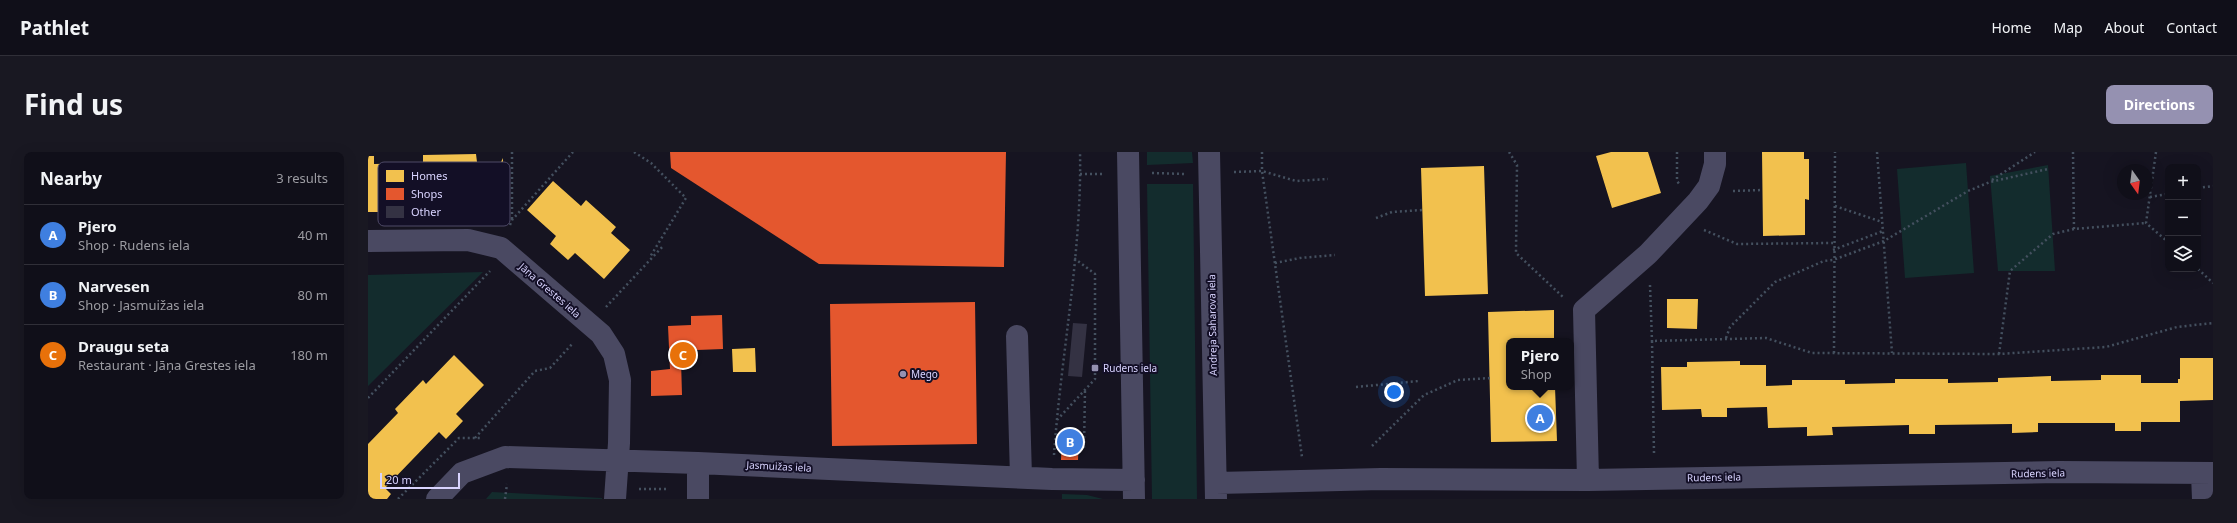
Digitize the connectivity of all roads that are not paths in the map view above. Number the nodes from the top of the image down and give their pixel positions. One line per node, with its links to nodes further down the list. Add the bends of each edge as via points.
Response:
1 (1128, 152): 11 (street)
2 (1209, 152): 12 (street, Andreja Saharova iela)
3 (1715, 152): 10 (street, via 1715,164 1709,186 1698,201 1648,254 1584,310)
4 (368, 241): 6 (street, Jāņa Grestes iela, via 468,240 501,248 601,334 614,354 620,380 620,437)
5 (1017, 336): 9 (street)
6 (617, 460): 7 (street, Jasmuižas iela); 13 (street, Jasmuižas iela, via 505,458 462,473); 14 (street, Jāņa Grestes iela)
7 (698, 462): 9 (street, Jasmuižas iela); 15 (street)
8 (2208, 473): 10 (street, Rudens iela, via 2060,472); 16 (street)
9 (1021, 477): 11 (street, Jasmuižas iela)
10 (1588, 480): 12 (street, Rudens iela, via 1305,481)
11 (1134, 490)
12 (1216, 491)
13 (437, 499)
14 (615, 499)
15 (698, 499)
16 (2203, 499)

